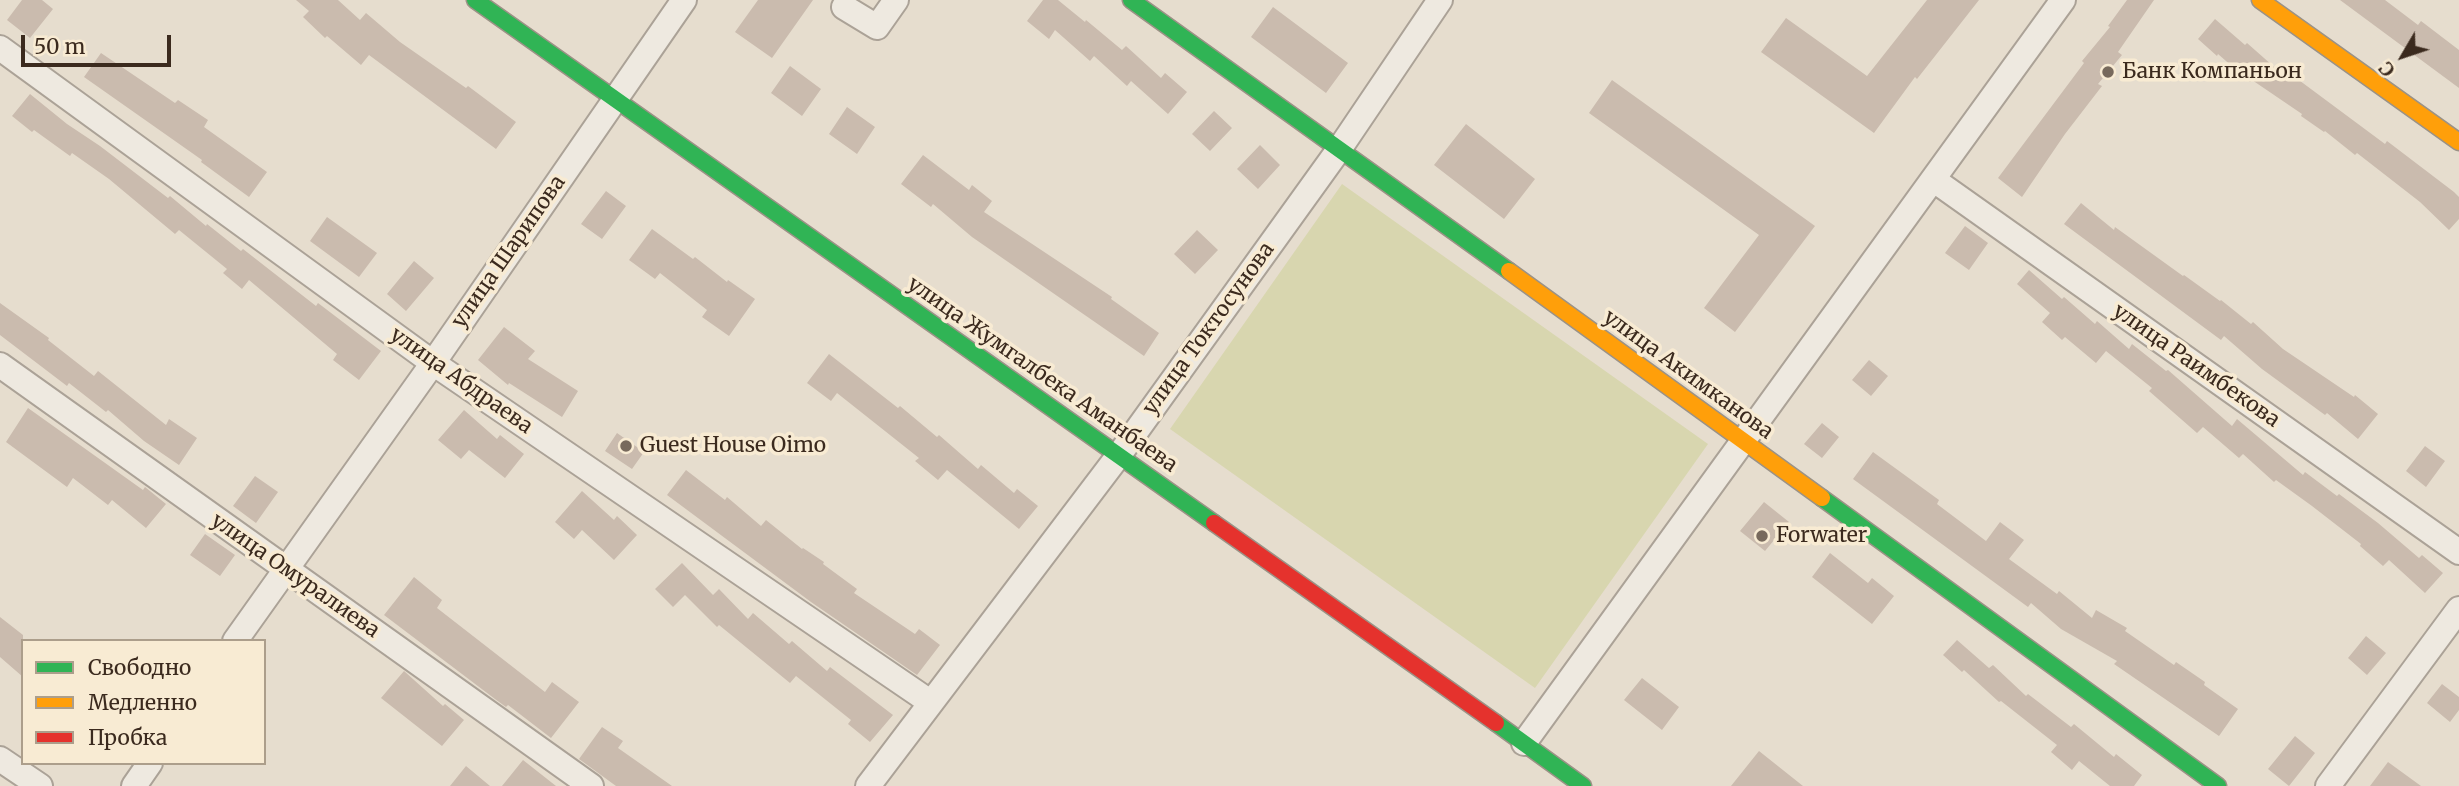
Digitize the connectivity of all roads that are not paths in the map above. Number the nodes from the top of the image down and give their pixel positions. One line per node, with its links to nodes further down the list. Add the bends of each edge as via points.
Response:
1 (475, 0): 10 (street, улица Жумгалбека Аманбаева)
2 (684, 0): 10 (street, улица Шарипова)
3 (896, 0): 8 (street, via 877,27)
4 (1131, 0): 12 (street, улица Акимканова)
5 (1440, 0): 12 (street, улица Токтосунова)
6 (2063, 0): 13 (street)
7 (2260, 0): 11 (street)
8 (844, 7)
9 (0, 48): 14 (street, улица Абдраева)
10 (615, 99): 14 (street, улица Шарипова); 17 (street, улица Жумгалбека Аманбаева)
11 (2459, 142)
12 (1340, 148): 16 (street, улица Акимканова); 17 (street, улица Токтосунова)
13 (1934, 180): 16 (street); 18 (street, улица Раимбекова)
14 (433, 363): 19 (street, улица Шарипова); 22 (street, улица Абдраева)
15 (0, 366): 19 (street, улица Омуралиева)
16 (1744, 441): 23 (street); 31 (street, улица Акимканова)
17 (1119, 455): 22 (street, улица Токтосунова); 23 (street, улица Жумгалбека Аманбаева)
18 (2459, 552)
19 (284, 569): 21 (street, улица Шарипова); 28 (street, улица Омуралиева)
20 (2459, 609): 32 (street)
21 (236, 639)
22 (930, 702): 29 (street, улица Токтосунова)
23 (1524, 743): 30 (street, улица Жумгалбека Аманбаева)
24 (0, 759): 26 (street)
25 (149, 765): 27 (street)
26 (40, 786)
27 (134, 786)
28 (591, 786)
29 (869, 786)
30 (1583, 786)
31 (2218, 786)
32 (2328, 786)

